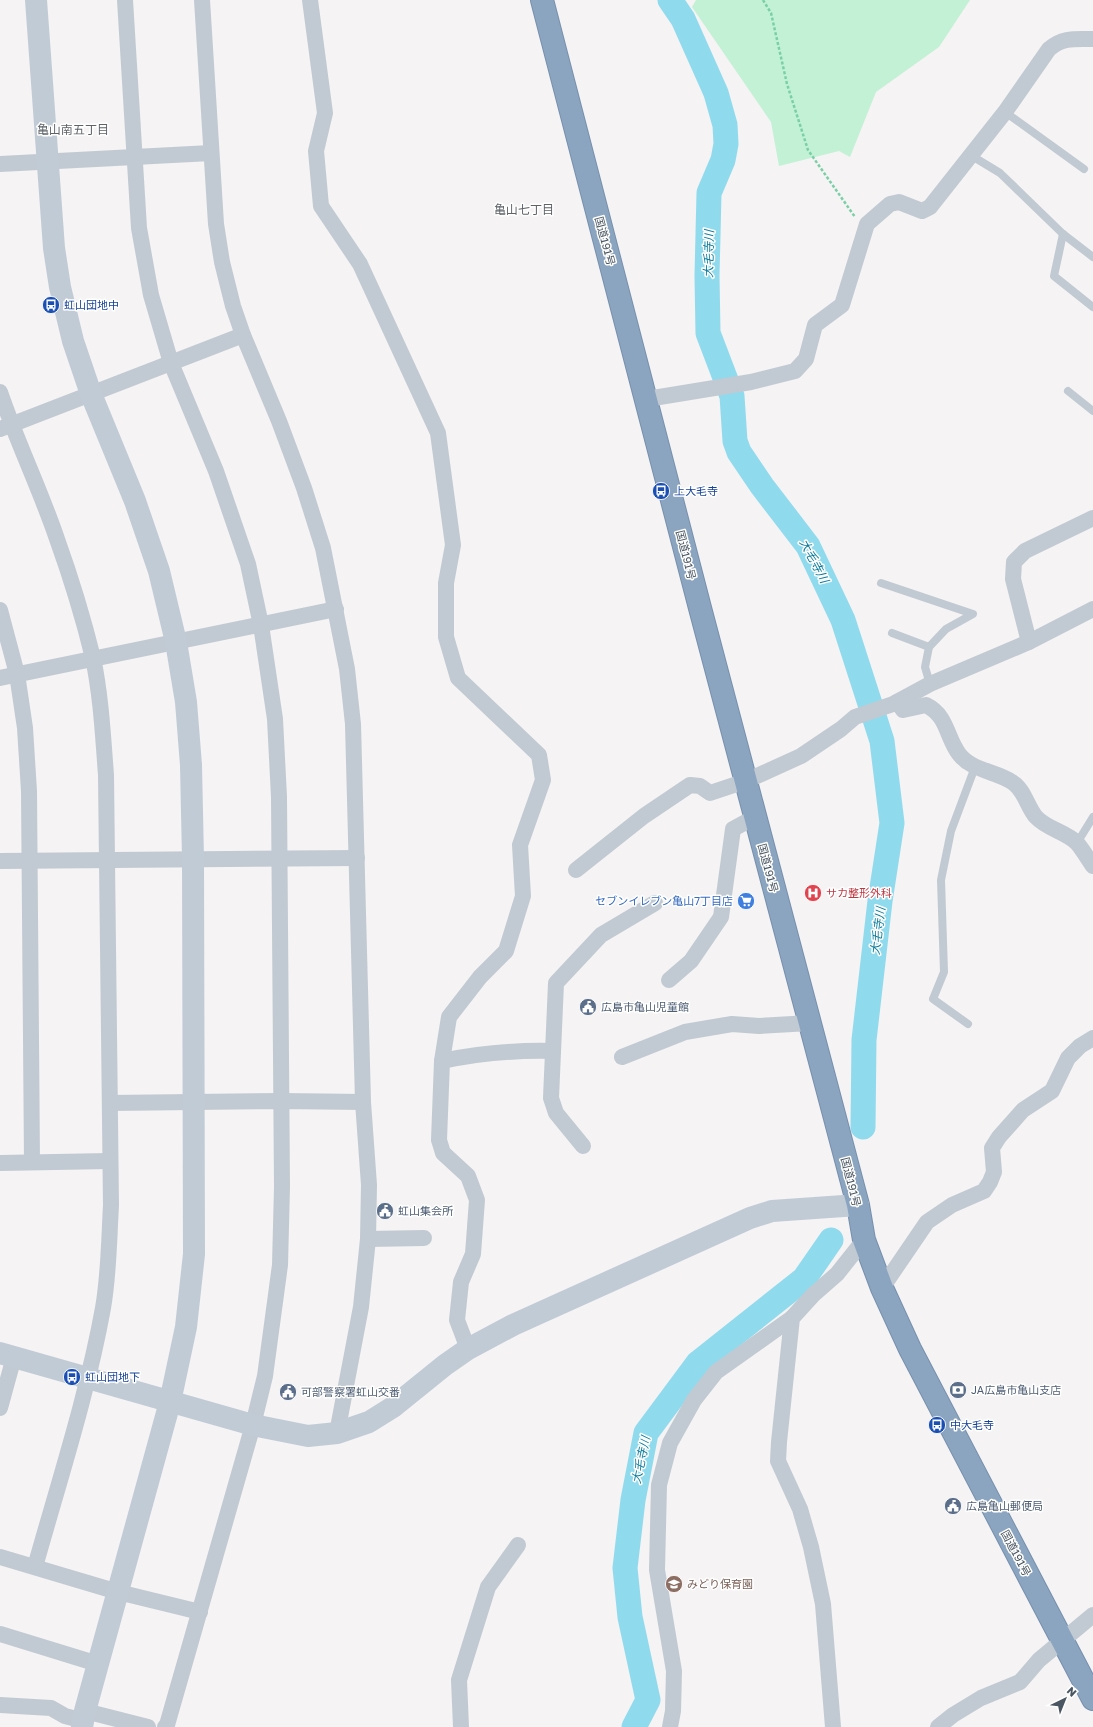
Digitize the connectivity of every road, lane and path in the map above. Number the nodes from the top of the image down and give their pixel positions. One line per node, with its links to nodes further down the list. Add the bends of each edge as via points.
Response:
1 (36, 0): 12 (street)
2 (125, 0): 11 (street)
3 (202, 0): 9 (street)
4 (310, 0): 62 (street, via 325,114 316,151 321,206 360,264 438,433 454,545 446,583 446,637 458,678 539,755 543,780 520,845 523,896 506,952 480,977 449,1017)
5 (542, 0): 24 (highway, 国道191号)
6 (763, 0): 15 (path, via 771,13 787,84 808,150 858,221)
7 (1093, 39): 8 (street, via 1058,41 1049,49)
8 (1006, 112): 10 (street); 14 (lane)
9 (211, 154): 11 (street); 19 (street, via 216,224 222,262)
10 (972, 156): 15 (street, via 930,207 922,211 899,202 890,204); 16 (lane, via 1000,173)
11 (135, 157): 12 (street); 20 (street, via 139,228 150,294)
12 (48, 161): 13 (street); 23 (street, via 54,248 60,287 72,341)
13 (0, 164)
14 (1084, 169)
15 (867, 224): 24 (street, via 842,305 815,325 806,359 795,371 750,382)
16 (1063, 234): 17 (lane); 18 (lane, via 1054,276)
17 (1093, 257)
18 (1093, 307)
19 (243, 335): 20 (street); 29 (street, via 304,488 323,548)
20 (171, 363): 23 (street); 32 (street, via 216,471 248,564)
21 (1068, 391): 25 (lane)
22 (0, 392): 26 (street)
23 (91, 394): 26 (street); 34 (street, via 135,501 159,571)
24 (647, 399): 43 (highway, 国道191号)
25 (1093, 411)
26 (6, 427): 37 (street, via 57,537)
27 (1093, 518): 35 (street, via 1025,551 1014,562 1013,579)
28 (881, 583): 36 (lane, via 973,614 946,629)
29 (336, 609): 32 (street); 47 (street, via 347,668 353,724)
30 (1093, 609): 35 (street)
31 (0, 610): 38 (street)
32 (261, 625): 34 (street); 49 (street, via 275,719 279,797)
33 (892, 633): 36 (lane)
34 (176, 642): 37 (street); 48 (street, via 186,702 191,765)
35 (1029, 642): 40 (street)
36 (929, 647): 40 (lane, via 925,667)
37 (93, 659): 38 (street); 52 (street, via 102,716)
38 (17, 674): 39 (street); 51 (street, via 25,728)
39 (0, 678)
40 (930, 684): 41 (street)
41 (895, 703): 42 (street, via 903,710 926,705 932,708 946,724 960,755); 43 (street, via 855,717 801,756)
42 (975, 767): 46 (street, via 1012,782 1018,787 1036,817); 58 (lane, via 951,831 941,880 944,972 932,999)
43 (746, 781): 45 (highway, 国道191号); 54 (street, via 710,792 700,786 690,785 644,816)
44 (1093, 816): 46 (lane)
45 (755, 817): 56 (street, via 733,829 721,917 692,961); 57 (highway, 国道191号)
46 (1077, 843): 53 (street)
47 (357, 858): 49 (street); 65 (street)
48 (193, 859): 49 (street); 52 (street); 64 (street)
49 (278, 859): 63 (street)
50 (0, 860): 51 (street)
51 (30, 860): 52 (street); 69 (street)
52 (108, 860): 66 (street)
53 (1093, 866)
54 (576, 870)
55 (655, 903): 60 (street, via 601,935 556,984)
56 (669, 980)
57 (810, 1023): 61 (street, via 760,1026 732,1024 685,1032); 71 (highway, 国道191号)
58 (968, 1024)
59 (1093, 1038): 75 (street, via 1068,1058 1052,1091 1023,1110 999,1137 992,1148 994,1172 984,1191 952,1205 927,1222)
60 (554, 1051): 62 (street, via 518,1050 476,1054); 67 (street, via 551,1098 556,1113)
61 (622, 1057)
62 (442, 1061): 77 (street, via 439,1140 443,1153 468,1176 477,1200 473,1254 460,1282 457,1320)
63 (280, 1101): 64 (street); 65 (street); 82 (street, via 280,1265 264,1376)
64 (194, 1102): 66 (street); 80 (street, via 194,1254 186,1327)
65 (363, 1102): 73 (street, via 369,1185)
66 (110, 1103): 68 (street)
67 (583, 1146)
68 (110, 1161): 69 (street); 79 (street, via 108,1269)
69 (32, 1162): 70 (street)
70 (0, 1163)
71 (858, 1205): 74 (highway, 国道191号); 77 (street, via 772,1211 750,1218 513,1325)
72 (424, 1238): 73 (street)
73 (368, 1239): 83 (street, via 361,1307)
74 (864, 1240): 75 (highway, 国道191号); 76 (street, via 837,1274)
75 (882, 1288): 91 (highway, 国道191号, via 910,1350)
76 (792, 1318): 99 (street, via 716,1372 694,1400 670,1443 659,1485 656,1570 674,1671); 100 (street, via 778,1461 800,1509 823,1604)
77 (468, 1349): 83 (street, via 393,1407 369,1422)
78 (7, 1355): 79 (street); 81 (street)
79 (88, 1378): 80 (street); 86 (street)
80 (170, 1402): 82 (street); 87 (street)
81 (0, 1408)
82 (253, 1425): 83 (street, via 308,1436); 88 (street)
83 (337, 1433)
84 (518, 1545): 98 (street, via 488,1587 459,1680)
85 (0, 1557): 86 (street)
86 (35, 1567): 87 (street)
87 (118, 1592): 88 (street); 92 (street)
88 (200, 1612): 97 (street, via 168,1725)
89 (1093, 1615): 91 (street)
90 (0, 1634): 92 (street)
91 (1063, 1641): 93 (highway, 国道191号); 101 (street, via 1039,1660 1020,1682 981,1698 953,1714)
92 (98, 1664): 95 (street)
93 (1093, 1699)
94 (0, 1705): 95 (street, via 51,1708 65,1716)
95 (84, 1720): 96 (street)
96 (148, 1727)
97 (165, 1727)
98 (461, 1727)
99 (670, 1727)
100 (834, 1727)
101 (938, 1727)

